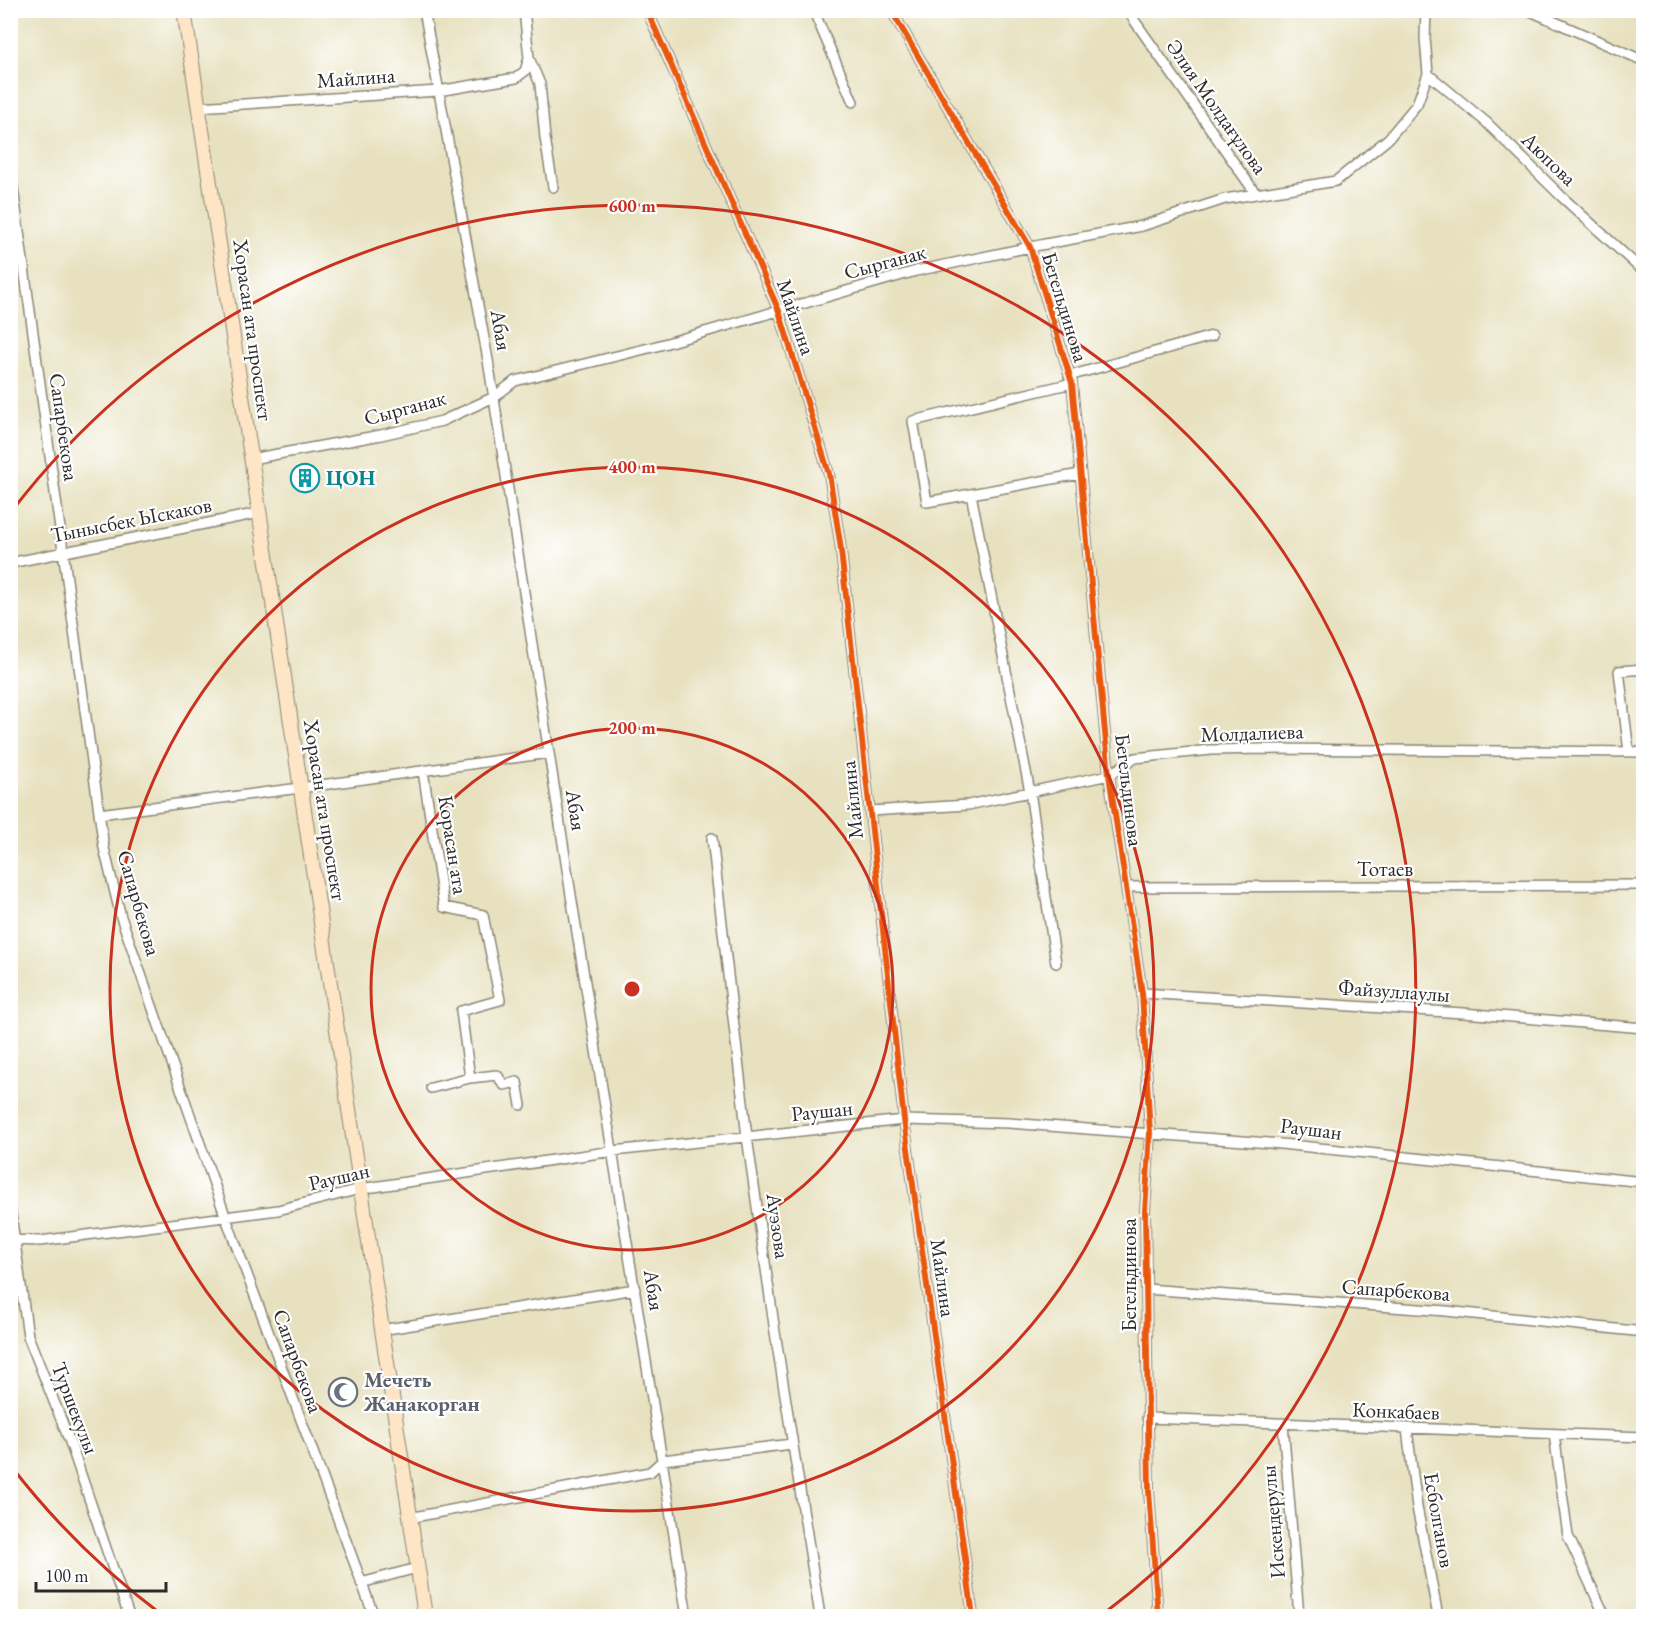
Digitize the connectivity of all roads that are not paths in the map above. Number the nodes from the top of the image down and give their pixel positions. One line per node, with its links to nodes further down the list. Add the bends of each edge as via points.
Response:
1 (184, 10): 15 (main road, Хорасан ата проспект)
2 (424, 10): 13 (street, Абая)
3 (647, 10): 21 (street, Майлина)
4 (821, 10): 14 (street, via 815,14)
5 (891, 10): 19 (street, Бегельдинова)
6 (1127, 10): 18 (street, Әлия Молдағұлова)
7 (1426, 10): 12 (street, Сырганак)
8 (1528, 10): 11 (street)
9 (526, 11): 10 (street)
10 (529, 58): 13 (street, Майлина, via 525,71 516,78); 17 (street, via 540,84)
11 (1644, 61)
12 (1428, 74): 18 (street, Сырганак, via 1418,104 1388,140 1336,181); 20 (street, Аюпова, via 1486,122)
13 (438, 91): 15 (street, Майлина); 24 (street, Абая)
14 (853, 102)
15 (198, 107): 25 (main road, Хорасан ата проспект)
16 (10, 165): 29 (street, Сапарбекова)
17 (553, 187)
18 (1256, 194): 19 (street, Сырганак, via 1225,199 1142,226)
19 (1030, 247): 21 (street, Сырганак, via 916,271); 23 (street, Бегельдинова)
20 (1644, 272)
21 (779, 311): 24 (street, Сырганак, via 515,381); 39 (street, Майлина, via 829,474)
22 (1212, 336): 23 (street, Бегельдинова)
23 (1070, 379): 26 (street, Бегельдинова); 27 (street, Бегельдинова, via 913,421 927,502)
24 (494, 397): 25 (street, Сырганак, via 442,421); 34 (street, Абая)
25 (251, 459): 28 (main road, Хорасан ата проспект)
26 (1080, 474): 27 (street, Бегельдинова); 36 (street, Бегельдинова)
27 (972, 494): 38 (street)
28 (259, 513): 29 (street, Тынысбек Ыскаков); 37 (main road, Хорасан ата проспект)
29 (63, 552): 30 (street, Тынысбек Ыскаков); 40 (street, Сапарбекова)
30 (10, 563)
31 (1644, 669): 32 (street, via 1619,671)
32 (1629, 752): 33 (street, Молдалиева); 36 (street, Молдалиева, via 1211,750 1135,758)
33 (1644, 752)
34 (549, 753): 35 (street); 53 (street, Абая)
35 (423, 771): 37 (street); 47 (street, Корасан ата, via 444,907 483,915 500,1000 461,1011)
36 (1109, 776): 38 (street, Молдалиева); 43 (street, Бегельдинова)
37 (300, 788): 40 (street); 55 (main road, Хорасан ата проспект)
38 (1030, 792): 39 (street, Молдалиева, via 969,806); 44 (street)
39 (870, 811): 50 (street, Майлина)
40 (99, 814): 57 (street, Сапарбекова, via 121,917)
41 (712, 838): 52 (street, Ауэзова)
42 (1644, 885): 43 (street, Тотаев)
43 (1126, 887): 45 (street, Бегельдинова)
44 (1056, 963)
45 (1143, 993): 46 (street, Файзуллаулы); 51 (street, Бегельдинова)
46 (1644, 1028)
47 (470, 1078): 48 (street); 49 (street, via 497,1075 504,1084 517,1082)
48 (431, 1088)
49 (521, 1105)
50 (904, 1120): 51 (street, Раушан); 52 (street, Раушан); 78 (street, Майлина)
51 (1150, 1133): 54 (street, Раушан); 60 (street, Бегельдинова, via 1145,1210)
52 (747, 1137): 53 (street, Раушан); 68 (street, Ауэзова)
53 (613, 1151): 55 (street, Раушан); 59 (street, Абая)
54 (1644, 1182)
55 (360, 1189): 57 (street, Раушан, via 278,1210); 61 (main road, Хорасан ата проспект)
56 (10, 1207): 58 (street, Туршекулы)
57 (226, 1218): 58 (street, Раушан, via 39,1241); 72 (street, Сапарбекова)
58 (13, 1240): 73 (street, Туршекулы, via 28,1336 70,1442)
59 (635, 1289): 61 (street); 69 (street, Абая)
60 (1146, 1289): 62 (street, Сапарбекова, via 1446,1311); 63 (street, Бегельдинова)
61 (381, 1330): 70 (main road, Хорасан ата проспект)
62 (1644, 1332)
63 (1147, 1419): 64 (street, Конкабаев); 79 (street, Бегельдинова)
64 (1283, 1424): 65 (street, Конкабаев); 80 (street, Искендерулы)
65 (1407, 1429): 66 (street, Конкабаев); 81 (street, Есболганов)
66 (1554, 1434): 67 (street, Конкабаев); 82 (street, via 1568,1536)
67 (1644, 1437)
68 (792, 1444): 69 (street); 77 (street, Ауэзова)
69 (663, 1460): 70 (street, via 650,1473); 76 (street, Абая)
70 (410, 1518): 71 (main road, Хорасан ата проспект)
71 (417, 1568): 72 (street); 75 (main road, Хорасан ата проспект)
72 (362, 1583): 74 (street, Сапарбекова)
73 (129, 1617)
74 (374, 1617)
75 (425, 1617)
76 (687, 1617)
77 (820, 1617)
78 (973, 1617)
79 (1158, 1617)
80 (1299, 1617)
81 (1438, 1617)
82 (1605, 1617)

